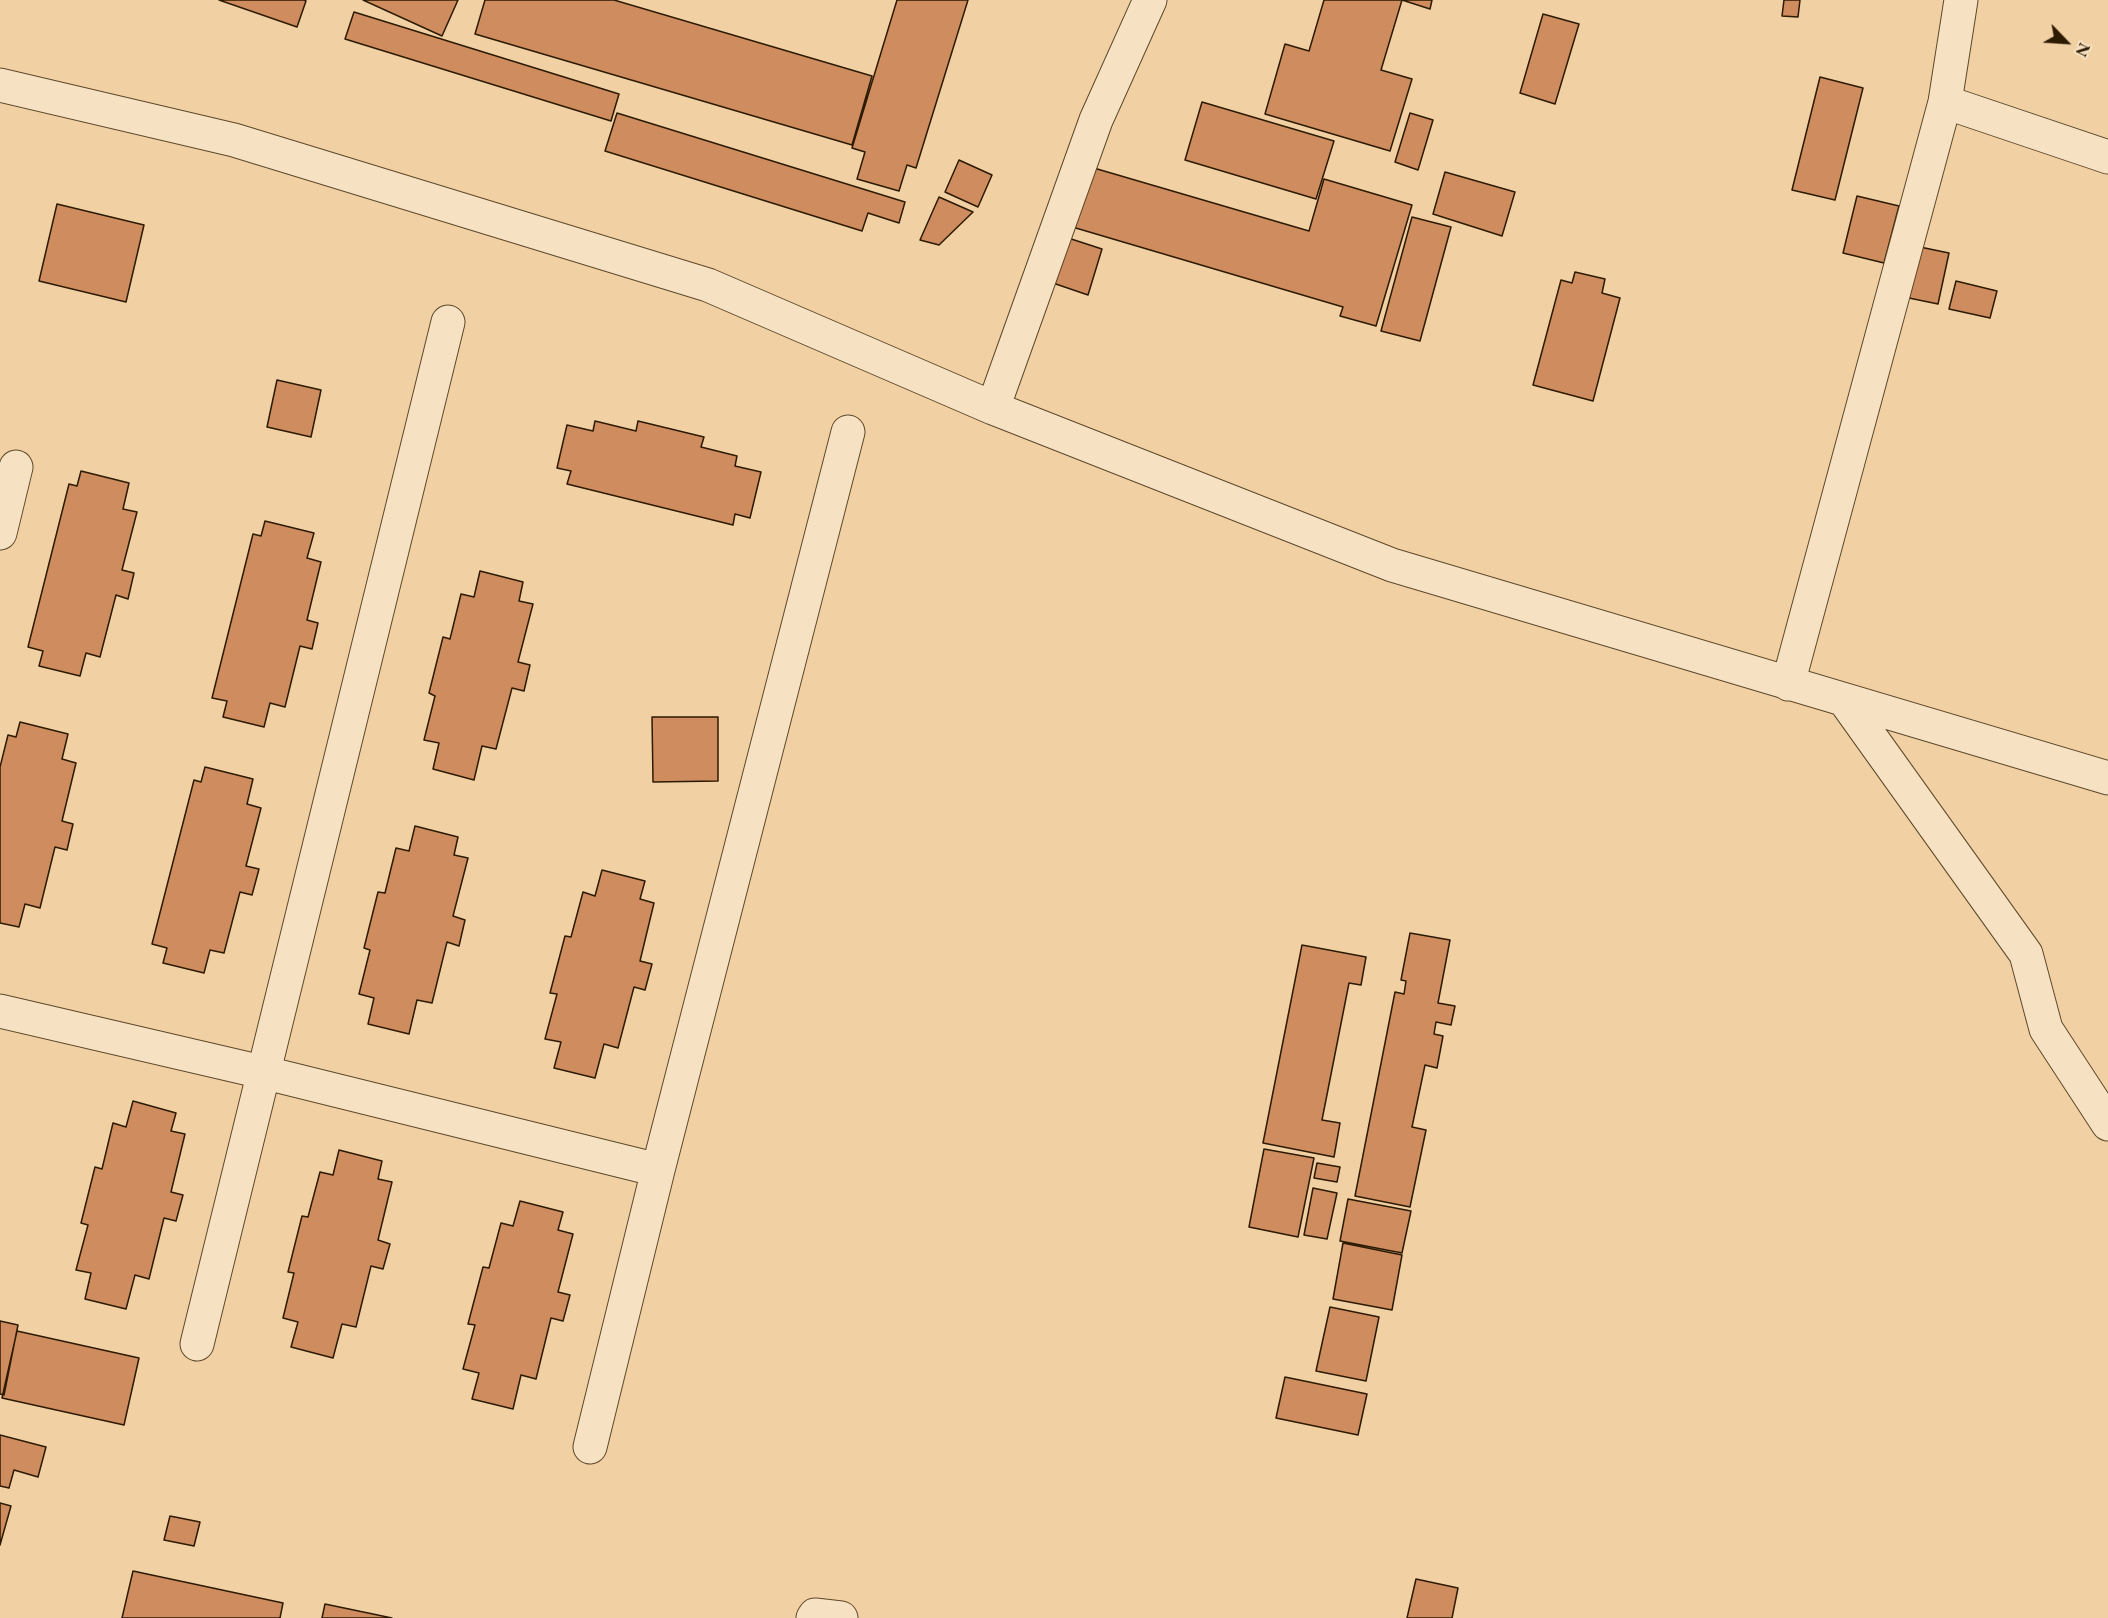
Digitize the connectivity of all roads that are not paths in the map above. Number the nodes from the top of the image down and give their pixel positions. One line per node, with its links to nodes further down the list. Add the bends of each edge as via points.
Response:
1 (1150, 0): 7 (street, via 1096,120)
2 (1961, 0): 4 (street)
3 (0, 85): 7 (street, via 234,141 708,285)
4 (1945, 102): 5 (street); 11 (street)
5 (2108, 157)
6 (447, 322): 15 (street)
7 (993, 408): 11 (street, via 1392,565)
8 (848, 432): 17 (street)
9 (16, 467): 10 (street)
10 (0, 533)
11 (1788, 684): 12 (street)
12 (1845, 701): 13 (street); 16 (street, via 2026,954 2046,1029)
13 (2108, 778)
14 (0, 1011): 15 (street)
15 (262, 1072): 17 (street); 18 (street)
16 (2108, 1124)
17 (658, 1170): 19 (street)
18 (197, 1344)
19 (590, 1447)
20 (813, 1618): 21 (street)
21 (841, 1618)

